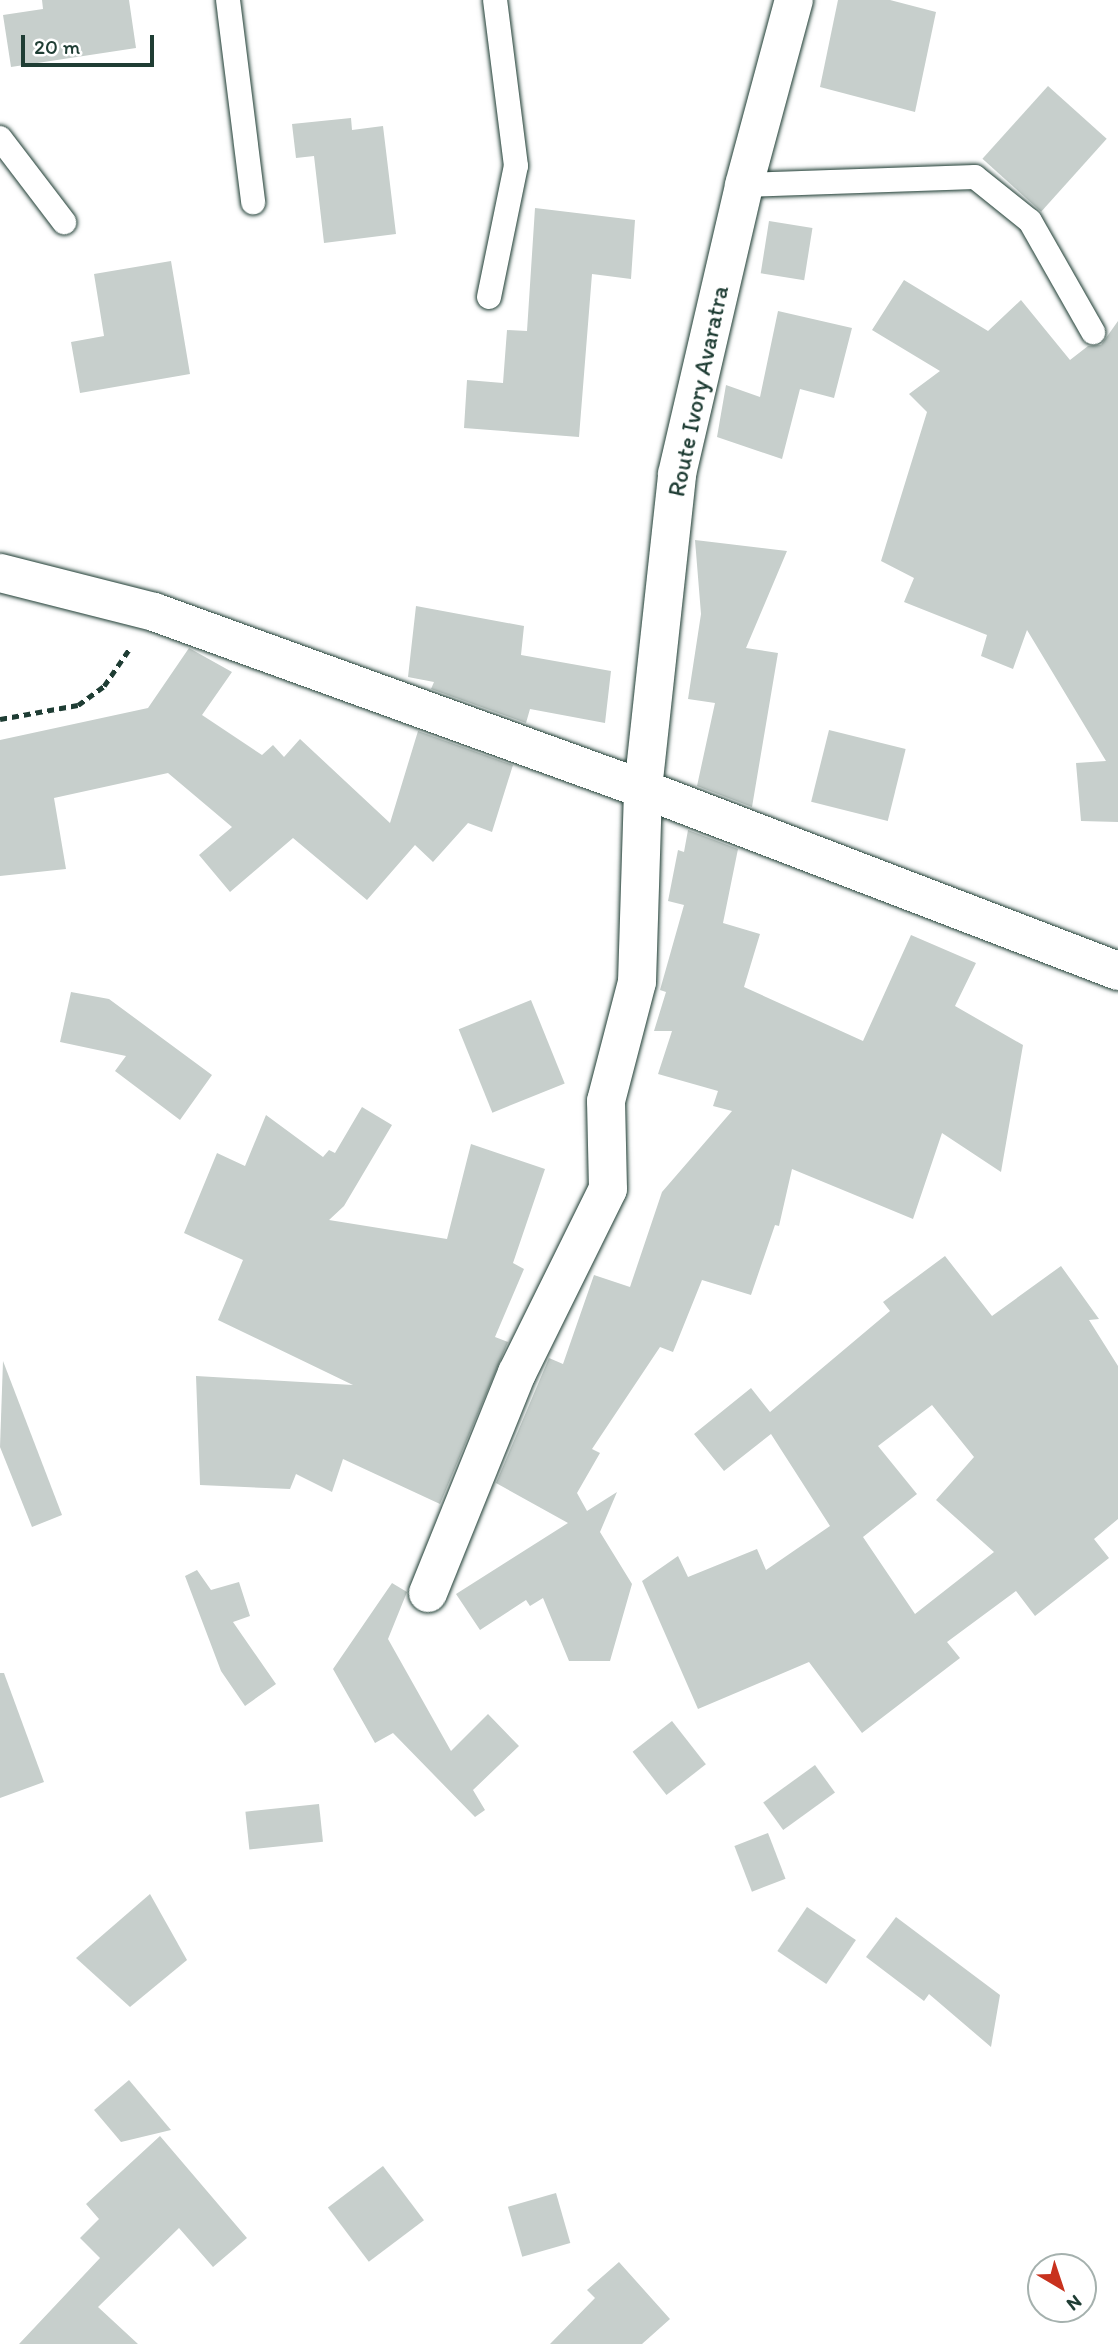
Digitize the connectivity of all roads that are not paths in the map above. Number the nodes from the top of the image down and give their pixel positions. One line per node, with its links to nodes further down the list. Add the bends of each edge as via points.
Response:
1 (228, 0): 6 (lane)
2 (495, 0): 8 (lane, via 516,166)
3 (794, 0): 5 (street, Route Ivory Avaratra)
4 (0, 138): 7 (lane)
5 (744, 186): 9 (lane, via 975,177 1030,221); 11 (street, Route Ivory Avaratra, via 677,474)
6 (253, 202)
7 (64, 222)
8 (489, 297)
9 (1093, 332)
10 (0, 573): 11 (street, via 154,612)
11 (643, 789): 12 (street); 13 (street, Route Ivory Avaratra, via 638,982 606,1101 608,1189 517,1373)
12 (1118, 971)
13 (428, 1593)

